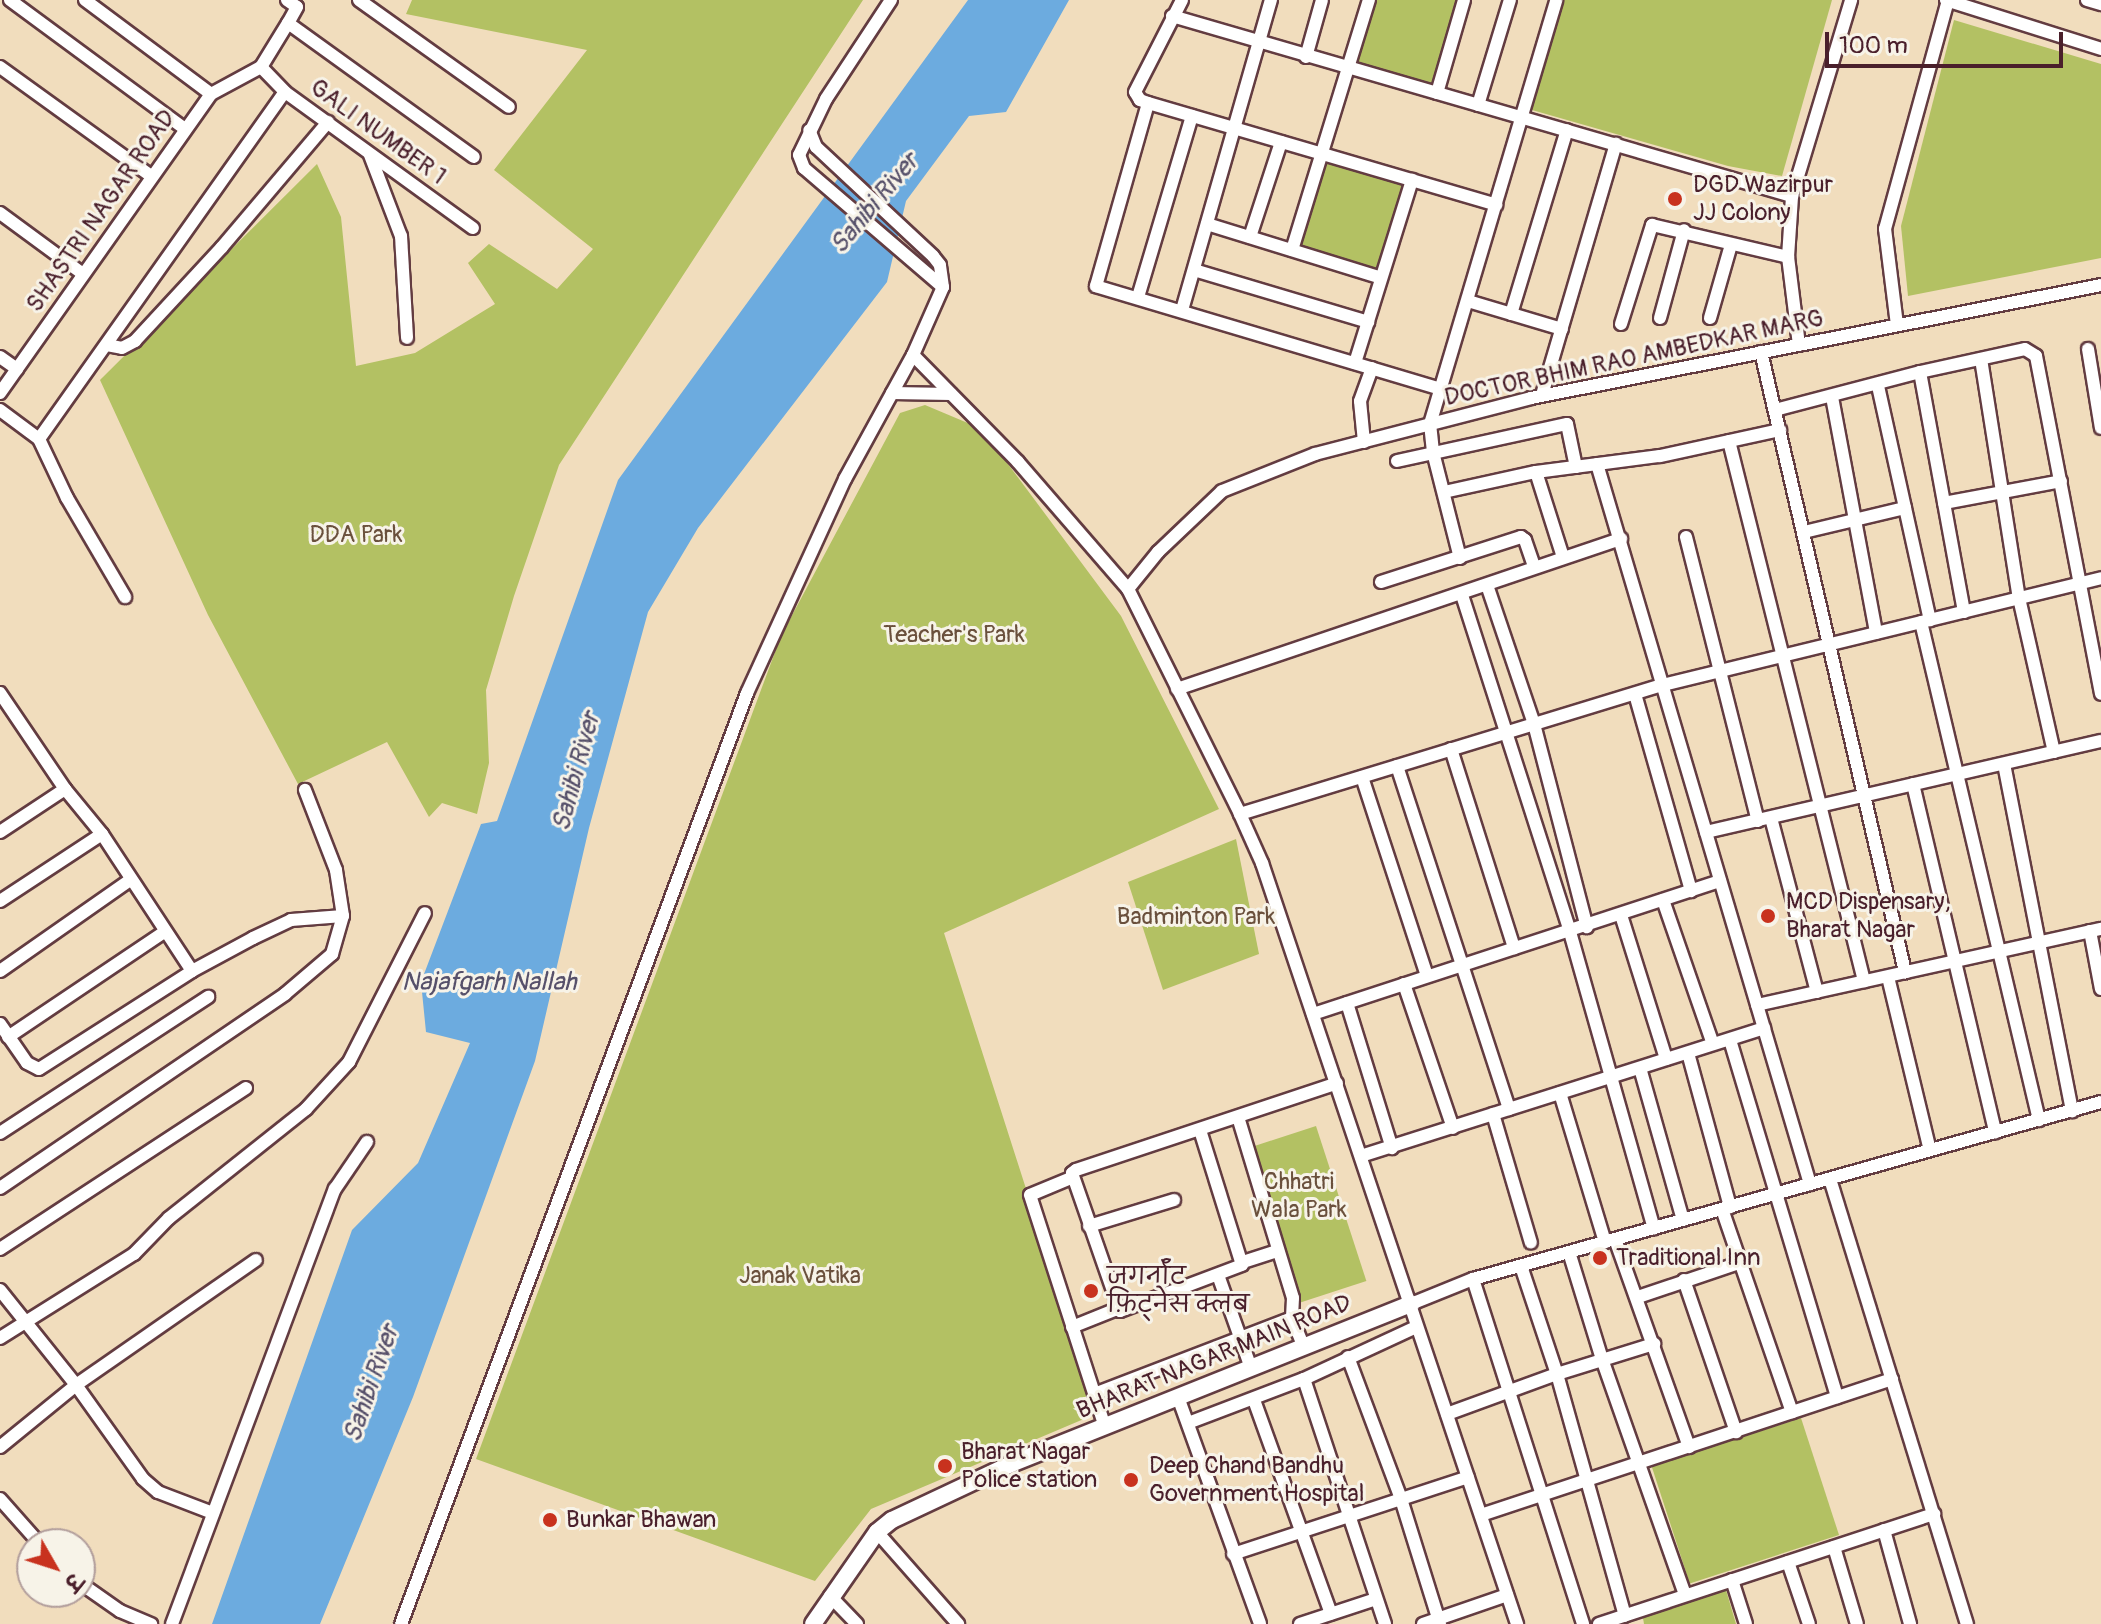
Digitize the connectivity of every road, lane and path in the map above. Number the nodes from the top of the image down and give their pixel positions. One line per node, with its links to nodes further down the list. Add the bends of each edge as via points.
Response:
1 (10, 0): 35 (street)
2 (85, 0): 27 (street)
3 (359, 0): 30 (street)
4 (891, 0): 36 (street)
5 (1182, 0): 17 (street)
6 (1271, 0): 19 (street)
7 (1322, 0): 21 (street)
8 (1369, 0): 24 (street)
9 (1464, 0): 26 (street)
10 (1510, 0): 29 (street)
11 (1556, 0): 32 (street)
12 (1851, 0): 45 (street)
13 (1947, 0): 20 (street); 68 (street, via 1885,229)
14 (2087, 0): 16 (street)
15 (296, 2): 18 (street)
16 (2101, 4)
17 (1172, 16): 19 (street); 28 (street, via 1135,92)
18 (288, 23): 23 (street); 42 (street)
19 (1259, 44): 21 (street); 34 (street)
20 (2101, 49)
21 (1306, 57): 24 (street)
22 (0, 67): 43 (street)
23 (261, 67): 25 (street, GALI NUMBER 1); 27 (street)
24 (1348, 68): 26 (street); 41 (street)
25 (285, 92): 33 (street, GALI NUMBER 1); 71 (street)
26 (1437, 93): 29 (street)
27 (211, 94): 35 (street, SHASTRI NAGAR ROAD)
28 (1148, 103): 31 (street); 60 (street, via 1095,285)
29 (1478, 105): 32 (street)
30 (509, 107)
31 (1192, 116): 34 (street); 60 (street)
32 (1522, 116): 37 (street); 46 (street)
33 (328, 122): 40 (street, GALI NUMBER 1); 71 (street, via 146,329 128,346)
34 (1235, 128): 38 (street); 48 (street)
35 (185, 129): 43 (street, SHASTRI NAGAR ROAD)
36 (809, 130): 59 (street, via 816,147 940,265); 59 (street, via 799,151 804,168)
37 (1567, 130): 39 (street); 63 (street)
38 (1281, 142): 41 (street); 51 (street)
39 (1616, 144): 45 (street); 69 (street)
40 (369, 152): 49 (street, GALI NUMBER 1); 70 (street, via 401,236)
41 (1322, 153): 44 (street); 53 (street)
42 (474, 157)
43 (151, 176): 56 (street, SHASTRI NAGAR ROAD)
44 (1412, 180): 46 (street); 57 (street)
45 (1792, 196): 54 (street)
46 (1496, 205): 61 (street)
47 (0, 213): 56 (street)
48 (1207, 224): 51 (street); 55 (street)
49 (473, 228)
50 (1684, 230): 52 (street); 64 (street); 67 (street, via 1650,227)
51 (1250, 237): 53 (street)
52 (1731, 245): 54 (street); 65 (street)
53 (1292, 250): 57 (street)
54 (1788, 257): 72 (street)
55 (1194, 270): 62 (street); 66 (street)
56 (83, 274): 80 (street, SHASTRI NAGAR ROAD)
57 (1381, 278): 66 (street)
58 (2101, 285): 68 (street, DOCTOR BHIM RAO AMBEDKAR MARG)
59 (943, 287): 75 (street)
60 (1138, 297): 62 (street)
61 (1468, 301): 63 (street); 83 (street)
62 (1182, 310): 78 (street)
63 (1511, 314): 69 (street)
64 (1660, 318)
65 (1710, 318)
66 (1368, 322): 78 (street)
67 (1621, 324)
68 (1897, 325): 72 (street, DOCTOR BHIM RAO AMBEDKAR MARG)
69 (1562, 329): 87 (street)
70 (407, 338)
71 (107, 345): 94 (street)
72 (1799, 345): 74 (street, DOCTOR BHIM RAO AMBEDKAR MARG)
73 (2088, 349): 92 (street)
74 (1761, 352): 87 (street, DOCTOR BHIM RAO AMBEDKAR MARG); 90 (street)
75 (913, 355): 85 (street); 86 (street)
76 (0, 357): 80 (street)
77 (1981, 359): 81 (street); 102 (street, via 2025,349 2036,356); 104 (street)
78 (1355, 363): 79 (street)
79 (1372, 368): 83 (street); 96 (street, via 1360,401)
80 (17, 369): 84 (street, SHASTRI NAGAR ROAD)
81 (1920, 372): 82 (street); 105 (street)
82 (1878, 386): 88 (street); 106 (street)
83 (1441, 389): 91 (street)
84 (0, 393)
85 (892, 393): 86 (street); 289 (street, via 845,479 747,693)
86 (951, 394): 118 (street)
87 (1542, 395): 91 (street, DOCTOR BHIM RAO AMBEDKAR MARG)
88 (1832, 397): 90 (street); 107 (street)
89 (0, 410): 94 (street)
90 (1775, 410): 93 (street)
91 (1430, 424): 96 (street, DOCTOR BHIM RAO AMBEDKAR MARG); 97 (street)
92 (2101, 428)
93 (1780, 430): 95 (street); 108 (street)
94 (39, 439): 120 (street, via 73,511)
95 (1729, 441): 99 (street); 126 (street)
96 (1364, 442): 118 (street, DOCTOR BHIM RAO AMBEDKAR MARG, via 1315,454 1222,491)
97 (1433, 452): 98 (street); 100 (street, via 1567,424); 103 (street)
98 (1397, 461)
99 (1597, 464): 100 (street); 110 (street)
100 (1576, 467): 101 (street)
101 (1536, 472): 103 (street); 111 (street)
102 (2061, 481): 104 (street); 116 (street)
103 (1444, 492): 112 (street)
104 (2004, 492): 105 (street); 121 (street)
105 (1944, 503): 122 (street)
106 (1905, 508): 107 (street); 123 (street)
107 (1855, 520): 108 (street); 124 (street)
108 (1804, 532): 125 (street)
109 (1686, 537): 127 (street)
110 (1621, 539): 111 (street); 128 (street)
111 (1563, 557): 113 (street)
112 (1460, 558): 113 (street, via 1521,537); 115 (street)
113 (1534, 566): 117 (street)
114 (2101, 578): 116 (street)
115 (1381, 582)
116 (2081, 583): 121 (street); 132 (street)
117 (1487, 585): 119 (street); 133 (street)
118 (1128, 589): 129 (street)
119 (1462, 595): 129 (street); 134 (street)
120 (125, 597)
121 (2019, 598): 122 (street); 137 (street)
122 (1964, 612): 123 (street)
123 (1925, 621): 124 (street); 140 (street)
124 (1876, 633): 125 (street)
125 (1831, 644): 126 (street); 145 (street)
126 (1782, 656): 127 (street); 146 (street)
127 (1720, 671): 128 (street); 148 (street)
128 (1663, 685): 131 (street); 150 (street)
129 (1177, 689): 147 (street)
130 (0, 693): 143 (street)
131 (1635, 694): 133 (street); 154 (street)
132 (2101, 694)
133 (1534, 724): 134 (street); 160 (street)
134 (1504, 733): 136 (street); 163 (street)
135 (2101, 741): 137 (street)
136 (1451, 749): 139 (street); 165 (street)
137 (2054, 752): 138 (street)
138 (2004, 764): 140 (street); 164 (street)
139 (1397, 766): 141 (street); 168 (street)
140 (1959, 773): 142 (street); 166 (street)
141 (1362, 777): 147 (street); 172 (street)
142 (1913, 784): 145 (street); 167 (street)
143 (65, 789): 149 (street); 151 (street)
144 (305, 790): 159 (street, via 336,870)
145 (1866, 795): 146 (street); 171 (street)
146 (1818, 807): 148 (street); 174 (street)
147 (1240, 814): 181 (street)
148 (1765, 819): 150 (street); 177 (street)
149 (0, 832)
150 (1706, 832): 153 (street)
151 (102, 834): 152 (street); 156 (street)
152 (130, 880): 162 (street); 169 (street)
153 (1720, 881): 154 (street); 180 (street)
154 (1691, 891): 155 (street)
155 (1663, 900): 158 (street); 186 (street)
156 (0, 901)
157 (425, 913): 235 (street, via 349,1062 322,1093 269,1142 169,1218 134,1254)
158 (1621, 915): 160 (street); 188 (street)
159 (343, 916): 170 (street, via 291,920); 211 (street, via 332,954 316,970)
160 (1587, 927): 163 (street)
161 (2096, 930): 164 (street); 176 (street)
162 (164, 932): 170 (street); 184 (street)
163 (1570, 932): 165 (street); 190 (street)
164 (2039, 942): 166 (street); 196 (street)
165 (1514, 948): 168 (street)
166 (2000, 951): 167 (street); 199 (street)
167 (1953, 962): 171 (street); 202 (street)
168 (1463, 965): 172 (street); 195 (street)
169 (0, 971)
170 (192, 971): 184 (street, via 39,1069 27,1063)
171 (1905, 972): 173 (street)
172 (1427, 976): 175 (street)
173 (1888, 977): 174 (street); 206 (street)
174 (1864, 981): 177 (street)
175 (1404, 984): 179 (street); 200 (street)
176 (2101, 989)
177 (1817, 992): 180 (street)
178 (208, 997): 203 (street)
179 (1347, 1003): 181 (street); 205 (street)
180 (1757, 1005): 183 (street)
181 (1313, 1014): 191 (street)
182 (0, 1024): 184 (street)
183 (1764, 1028): 185 (street); 210 (street)
184 (8, 1037)
185 (1730, 1040): 186 (street); 212 (street)
186 (1713, 1044): 187 (street)
187 (1688, 1053): 188 (street); 214 (street)
188 (1666, 1059): 189 (street)
189 (1640, 1068): 190 (street); 215 (street)
190 (1611, 1077): 193 (street); 217 (street)
191 (1337, 1083): 198 (street); 207 (street)
192 (246, 1088): 220 (street)
193 (1560, 1093): 195 (street); 218 (street)
194 (2101, 1102): 196 (street)
195 (1509, 1109): 197 (street)
196 (2072, 1111): 199 (street)
197 (1493, 1114): 200 (street); 219 (street)
198 (1238, 1117): 201 (street); 221 (street)
199 (2039, 1120): 202 (street)
200 (1453, 1128): 205 (street)
201 (1200, 1130): 208 (street, via 1076,1170); 224 (street)
202 (1995, 1132): 206 (street)
203 (0, 1133)
204 (367, 1142): 267 (street, via 335,1189)
205 (1392, 1148): 207 (street)
206 (1930, 1150): 209 (street)
207 (1361, 1156): 232 (street)
208 (1071, 1178): 216 (street); 236 (street, via 1030,1195)
209 (1830, 1179): 210 (street); 247 (street)
210 (1810, 1184): 212 (street)
211 (0, 1188)
212 (1775, 1194): 214 (street); 252 (street)
213 (1174, 1200): 216 (street)
214 (1726, 1208): 215 (street); 225 (street)
215 (1683, 1220): 217 (street)
216 (1089, 1226): 233 (street)
217 (1654, 1228): 218 (street)
218 (1610, 1240): 222 (street); 231 (street)
219 (1531, 1243)
220 (0, 1249)
221 (1276, 1251): 224 (street); 234 (street, via 1293,1298)
222 (1569, 1252): 226 (street); 243 (street)
223 (256, 1260): 248 (street)
224 (1243, 1262): 227 (street)
225 (1742, 1262): 229 (street); 254 (street)
226 (1521, 1266): 228 (street); 245 (street)
227 (1218, 1275): 233 (street); 239 (street)
228 (1473, 1279): 232 (street); 249 (street)
229 (1684, 1280): 231 (street); 258 (street)
230 (0, 1290): 235 (street)
231 (1638, 1297): 240 (street)
232 (1411, 1304): 237 (street); 241 (street, BHARAT NAGAR MAIN ROAD)
233 (1117, 1309): 236 (street)
234 (1292, 1318): 239 (street); 241 (street)
235 (25, 1322): 238 (street); 248 (street)
236 (1072, 1327): 250 (street)
237 (1416, 1327): 242 (street); 255 (street)
238 (0, 1338)
239 (1241, 1339): 244 (street); 250 (street)
240 (1654, 1344): 243 (street); 260 (street)
241 (1304, 1347): 244 (street, BHARAT NAGAR MAIN ROAD)
242 (1348, 1357): 246 (street); 266 (street)
243 (1602, 1359): 245 (street); 261 (street)
244 (1251, 1368): 251 (street, BHARAT NAGAR MAIN ROAD)
245 (1557, 1374): 249 (street); 263 (street)
246 (1304, 1379): 253 (street); 270 (street)
247 (1892, 1379): 252 (street); 268 (street)
248 (76, 1385): 259 (street); 267 (street, via 143,1479 158,1492)
249 (1509, 1391): 255 (street); 264 (street)
250 (1094, 1394): 257 (street)
251 (1178, 1397): 256 (street); 257 (street, BHARAT NAGAR MAIN ROAD)
252 (1837, 1397): 254 (street)
253 (1254, 1400): 256 (street); 274 (street)
254 (1792, 1412): 258 (street)
255 (1447, 1414): 262 (street)
256 (1188, 1423): 276 (street)
257 (1105, 1427): 273 (street, BHARAT NAGAR MAIN ROAD, via 1013,1463)
258 (1736, 1432): 260 (street)
259 (0, 1447)
260 (1689, 1447): 261 (street)
261 (1640, 1463): 263 (street); 281 (street)
262 (1468, 1477): 266 (street); 269 (street)
263 (1585, 1482): 264 (street); 285 (street)
264 (1542, 1495): 269 (street); 298 (street)
265 (0, 1499): 271 (street)
266 (1401, 1499): 270 (street); 286 (street)
267 (213, 1513): 288 (street)
268 (1934, 1514): 272 (street); 304 (street)
269 (1481, 1515): 280 (street)
270 (1350, 1517): 274 (street); 283 (street)
271 (26, 1528)
272 (1884, 1530): 275 (street); 303 (street)
273 (877, 1532): 282 (street, BHARAT NAGAR MAIN ROAD); 292 (street)
274 (1301, 1534): 276 (street); 284 (street)
275 (1834, 1547): 277 (street); 302 (street)
276 (1233, 1554): 293 (street)
277 (1788, 1562): 278 (street); 301 (street)
278 (1732, 1580): 281 (street); 300 (street)
279 (96, 1594): 287 (street)
280 (1507, 1595): 286 (street); 297 (street)
281 (1685, 1595): 285 (street)
282 (830, 1596): 290 (street, BHARAT NAGAR MAIN ROAD); 291 (street)
283 (1376, 1599): 284 (street); 295 (street)
284 (1331, 1614): 294 (street)
285 (1630, 1618): 299 (street)
286 (1439, 1621): 296 (street)
287 (151, 1624)
288 (172, 1624)
289 (401, 1624)
290 (813, 1624)
291 (857, 1624)
292 (958, 1624)
293 (1260, 1624)
294 (1300, 1624)
295 (1385, 1624)
296 (1423, 1624)
297 (1517, 1624)
298 (1583, 1624)
299 (1599, 1624)
300 (1746, 1624)
301 (1809, 1624)
302 (1857, 1624)
303 (1910, 1624)
304 (1967, 1624)

